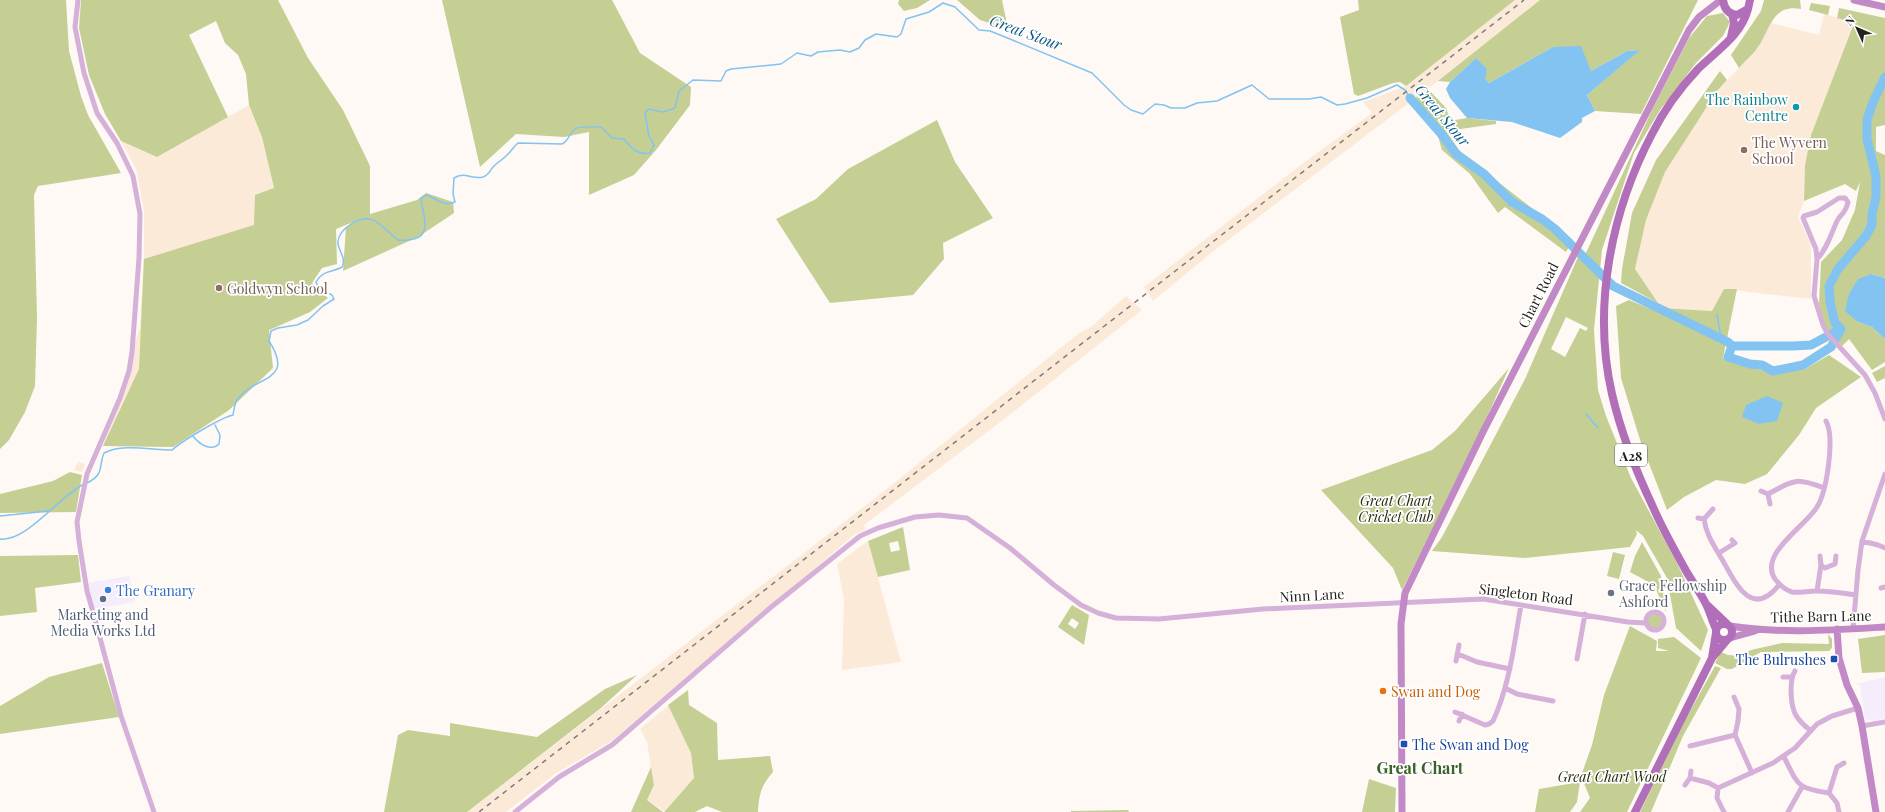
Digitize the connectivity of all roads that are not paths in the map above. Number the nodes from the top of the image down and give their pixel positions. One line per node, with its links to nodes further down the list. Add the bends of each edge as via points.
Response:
1 (78, 0): 73 (street, via 75,27 84,73 97,113 134,176 140,214 139,258 129,371 120,398 86,474 77,522 92,612 122,716)
2 (1722, 0): 6 (street, Chart Road); 7 (main road, via 1724,7)
3 (1854, 0): 5 (street)
4 (1750, 3): 7 (main road, via 1740,14); 8 (main road, A28, via 1742,25)
5 (1885, 7)
6 (1710, 8): 7 (street); 31 (street, Chart Road, via 1689,30 1483,432 1405,593)
7 (1730, 12): 8 (main road, via 1734,23)
8 (1730, 39): 33 (main road, A28, via 1687,81 1669,105 1653,131 1628,188 1618,217 1608,269 1604,333 1612,393 1628,449 1653,509)
9 (1817, 259): 9 (street, via 1816,249 1802,218 1839,198 1844,198 1848,202 1847,208 1838,219 1822,254); 10 (street, via 1814,296 1818,312 1832,338 1865,375)
10 (1883, 406): 11 (street)
11 (1885, 420)
12 (1826, 421): 14 (street, via 1830,428 1829,463)
13 (1885, 474): 22 (street)
14 (1824, 488): 16 (street, via 1807,481 1793,481); 28 (street, via 1817,508 1779,549 1774,558 1772,568)
15 (1761, 491): 16 (street)
16 (1768, 494): 17 (street)
17 (1770, 504)
18 (1713, 509): 20 (street)
19 (1698, 518): 20 (street)
20 (1704, 519): 24 (street, via 1705,530)
21 (1732, 540): 24 (street, via 1735,543)
22 (1862, 542): 23 (street); 30 (street)
23 (1885, 548)
24 (1719, 553): 28 (street, via 1739,589 1748,597 1764,598)
25 (1820, 556): 27 (street)
26 (1836, 556): 27 (street, via 1835,564 1825,568)
27 (1821, 565): 29 (street)
28 (1779, 585): 29 (street, via 1792,592)
29 (1817, 591): 30 (street)
30 (1856, 595): 39 (street)
31 (1403, 603): 32 (street, Singleton Road, via 1484,599); 74 (street, Ninn Lane, via 1270,609 1159,619 1116,618 1081,605 1010,548 967,518 938,515 915,517 860,536 770,608 612,745 559,777); 75 (street, Chart Road)
32 (1521, 605): 34 (street, Singleton Road); 48 (street)
33 (1707, 605): 36 (main road, A28); 41 (main road, A28)
34 (1585, 614): 35 (street, Singleton Road); 46 (street)
35 (1645, 623)
36 (1728, 625): 40 (street, Tithe Barn Lane); 41 (main road, via 1722,624); 42 (main road, via 1732,631)
37 (1885, 627): 39 (street, Tithe Barn Lane)
38 (1837, 629): 39 (street, Tithe Barn Lane); 40 (street, Tithe Barn Lane); 55 (street, via 1841,668)
39 (1853, 629)
40 (1757, 630): 42 (street, Tithe Barn Lane)
41 (1716, 631): 42 (main road, via 1720,639); 45 (main road, A28)
42 (1728, 639): 45 (main road, A28)
43 (1459, 645): 44 (street)
44 (1458, 654): 47 (street); 48 (street, via 1477,662)
45 (1712, 658): 76 (main road, A28)
46 (1577, 659)
47 (1456, 662)
48 (1510, 669): 52 (street)
49 (1796, 670): 51 (street)
50 (1783, 677): 51 (street)
51 (1791, 677): 61 (street, via 1794,712)
52 (1505, 688): 54 (street, via 1546,703); 57 (street, via 1494,718 1489,724 1482,724)
53 (1734, 697): 62 (street, via 1739,709)
54 (1553, 701)
55 (1858, 708): 60 (street); 61 (street, via 1824,720)
56 (1454, 712): 57 (street)
57 (1462, 714): 58 (street)
58 (1459, 721)
59 (1885, 722): 60 (street)
60 (1862, 726): 80 (street)
61 (1811, 731): 64 (street)
62 (1735, 734): 63 (street); 67 (street)
63 (1690, 746)
64 (1784, 757): 67 (street); 70 (street)
65 (1844, 763): 72 (street, via 1837,767)
66 (1691, 771): 68 (street)
67 (1752, 773): 71 (street)
68 (1690, 778): 69 (street); 71 (street)
69 (1685, 785)
70 (1802, 787): 72 (street); 78 (street)
71 (1718, 788): 77 (street, via 1717,798)
72 (1829, 793): 79 (street, via 1837,803)
73 (154, 812)
74 (514, 812)
75 (1402, 812)
76 (1635, 812)
77 (1724, 812)
78 (1788, 812)
79 (1839, 812)
80 (1876, 812)

